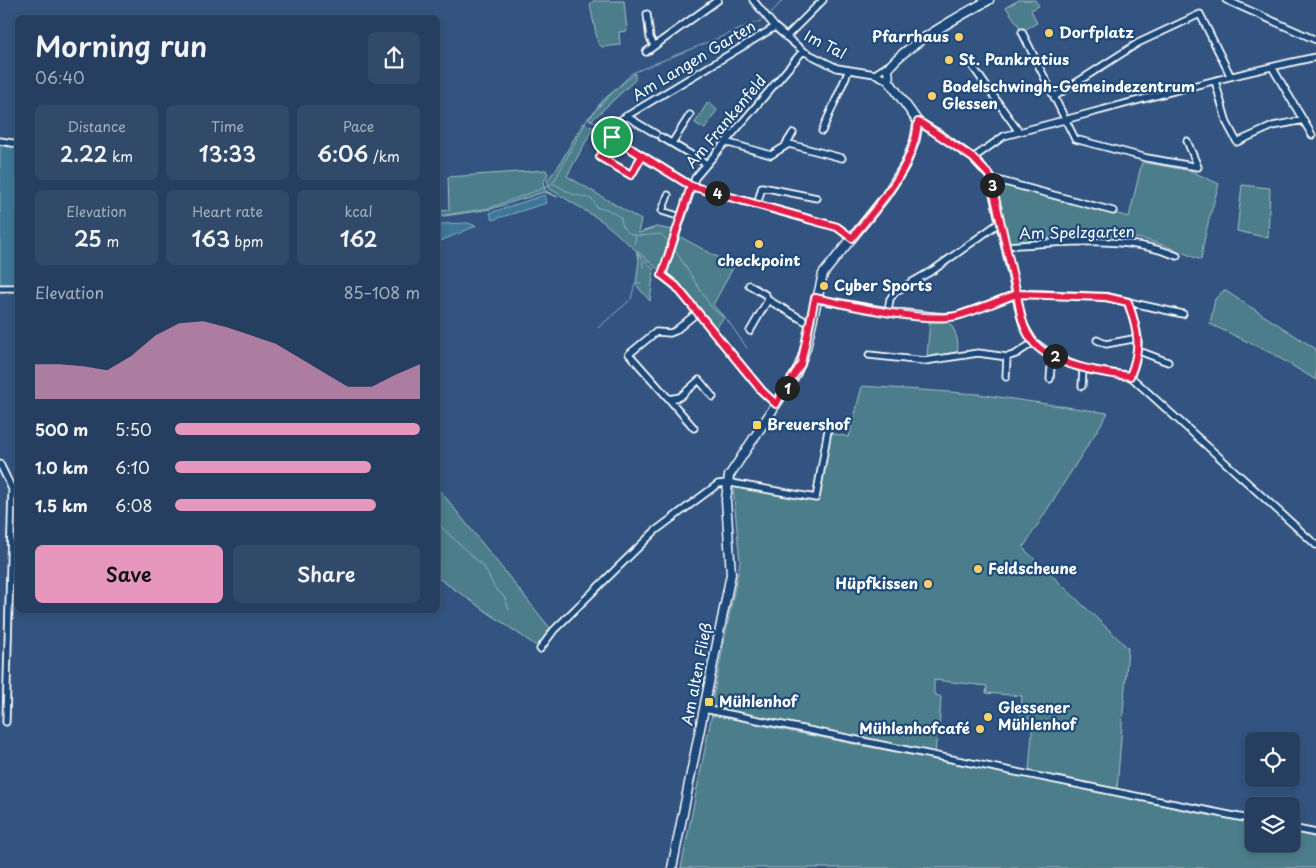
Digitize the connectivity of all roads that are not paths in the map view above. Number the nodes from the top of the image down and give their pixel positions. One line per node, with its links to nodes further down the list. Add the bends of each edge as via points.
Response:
1 (718, 0): 11 (street)
2 (753, 0): 7 (street, Im Tal)
3 (823, 0): 9 (street)
4 (989, 0): 15 (main road, via 936,31)
5 (1226, 0): 10 (street)
6 (647, 14): 11 (street)
7 (775, 26): 9 (street, Im Tal); 25 (street, Am Langen Garten)
8 (1022, 32): 23 (street)
9 (786, 36): 12 (street, Im Tal)
10 (1316, 40)
11 (654, 45): 13 (street)
12 (803, 51): 18 (street, Im Tal, via 837,68); 38 (street, Am Frankenfeld)
13 (646, 52)
14 (1316, 57): 16 (street)
15 (892, 63): 19 (street); 21 (main road, via 887,72)
16 (1272, 66): 20 (street); 28 (street)
17 (973, 68): 32 (street)
18 (849, 70): 19 (street, Im Tal); 31 (street)
19 (875, 74): 21 (street, Im Tal)
20 (1230, 75): 22 (street); 23 (street, via 1200,14 1138,43)
21 (889, 80): 29 (main road)
22 (1215, 81): 27 (street); 28 (street, via 1227,123 1237,142 1273,126)
23 (1054, 97): 27 (street)
24 (690, 115): 40 (street)
25 (626, 116): 26 (street, Am Langen Garten); 40 (street, Am Langen Garten)
26 (620, 120)
27 (1065, 120): 32 (street); 37 (street, via 1075,139 1083,142 1198,167)
28 (1304, 120): 34 (street)
29 (918, 122): 44 (street); 54 (main road, via 905,165 885,197)
30 (602, 131): 35 (street)
31 (822, 131)
32 (1019, 132): 44 (street, via 1004,136)
33 (793, 133): 41 (street)
34 (1312, 135)
35 (612, 137): 42 (street); 42 (street, via 600,157 631,175)
36 (0, 141): 39 (street)
37 (1187, 141)
38 (725, 142): 41 (street, via 771,155); 45 (street, Am Frankenfeld)
39 (15, 144)
40 (672, 144): 45 (street, Am Langen Garten)
41 (786, 144): 43 (street)
42 (642, 156): 47 (street)
43 (842, 158)
44 (973, 158): 46 (street)
45 (707, 164): 47 (street, Am Frankenfeld)
46 (990, 178): 51 (street); 53 (street)
47 (691, 186): 50 (street); 52 (street, Am Frankenfeld)
48 (668, 194): 52 (street, via 662,211)
49 (817, 198): 50 (street, via 762,187)
50 (757, 204): 54 (street, via 837,227)
51 (1113, 211)
52 (681, 217): 65 (street, Am Frankenfeld, via 662,275 676,286)
53 (999, 223): 55 (street); 64 (street, via 935,269 895,292)
54 (852, 238): 61 (main road, via 823,274)
55 (1006, 246): 56 (street, Am Spelzgarten, via 1142,244); 60 (street)
56 (1177, 256)
57 (749, 285): 62 (street, via 766,295)
58 (0, 288): 59 (street)
59 (15, 288)
60 (1017, 294): 63 (street, via 1106,297); 64 (street, via 951,317); 71 (street, via 1024,326)
61 (815, 298): 64 (street); 67 (main road)
62 (768, 300): 67 (street); 68 (street)
63 (1128, 302): 66 (street); 69 (street)
64 (888, 311)
65 (697, 312): 83 (street, via 674,332 656,332 629,354); 84 (street)
66 (1183, 314)
67 (810, 324): 84 (main road, via 801,364)
68 (750, 331)
69 (1138, 338): 70 (street, via 1106,344); 72 (street)
70 (1097, 340)
71 (1034, 342): 74 (street); 75 (street)
72 (1139, 351): 76 (street); 78 (street)
73 (869, 355): 75 (street, via 925,361 978,353)
74 (1052, 355): 77 (street); 80 (street)
75 (1007, 357): 79 (street)
76 (1168, 362)
77 (1083, 368): 78 (street); 81 (street)
78 (1130, 376): 89 (street)
79 (1006, 377)
80 (1050, 379)
81 (1082, 386)
82 (713, 397): 83 (street, via 699,380 680,397)
83 (669, 399): 85 (street)
84 (776, 404): 88 (main road, via 740,457)
85 (694, 428)
86 (828, 430): 88 (street, via 816,498)
87 (0, 464): 92 (street, via 12,489)
88 (729, 483): 90 (street, via 718,484 655,531 554,630); 91 (main road, Am alten Fließ, via 726,500 731,574)
89 (1316, 546)
90 (540, 649)
91 (704, 709): 93 (street); 96 (main road, Am alten Fließ)
92 (6, 722)
93 (1245, 818)
94 (1300, 830): 95 (street)
95 (1316, 833)
96 (672, 868)

